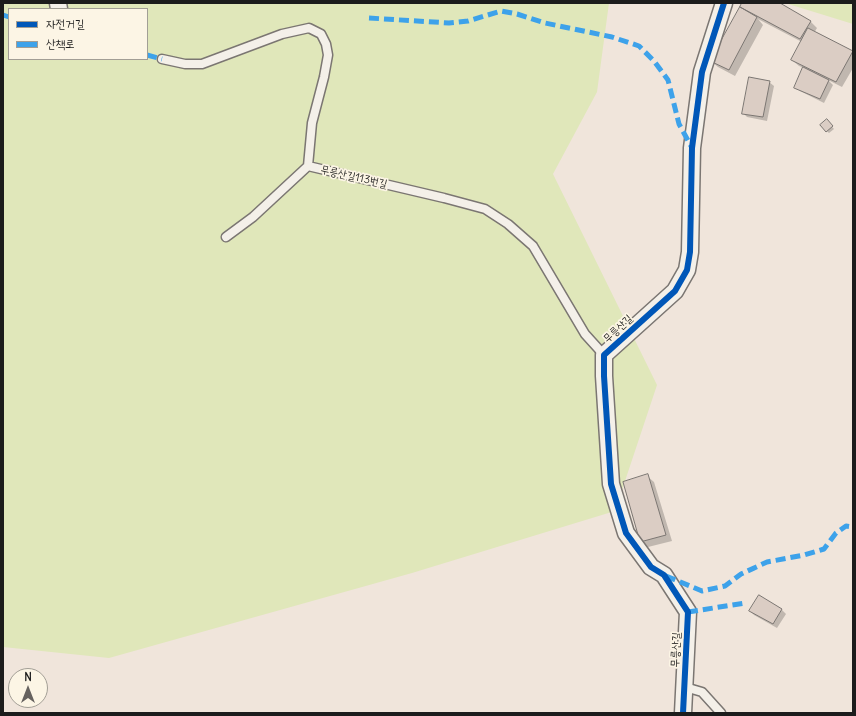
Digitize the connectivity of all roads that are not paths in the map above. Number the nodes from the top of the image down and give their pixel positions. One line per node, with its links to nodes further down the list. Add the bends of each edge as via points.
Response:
1 (724, 3): 5 (street, 무릉산길, via 702,72 692,148 690,252 687,270 675,291)
2 (162, 59): 3 (lane, 무릉산길113번길, via 185,64 202,64 282,34 309,28 321,34 328,55 312,123)
3 (308, 166): 4 (lane, via 253,217); 5 (lane, 무릉산길113번길, via 485,209 508,224 533,246 585,334)
4 (226, 237)
5 (604, 355): 6 (street, 무릉산길, via 611,484 626,533 651,567 664,575 688,612)
6 (685, 687): 7 (street, 무릉산길); 8 (lane, via 702,692)
7 (683, 713)
8 (721, 713)

